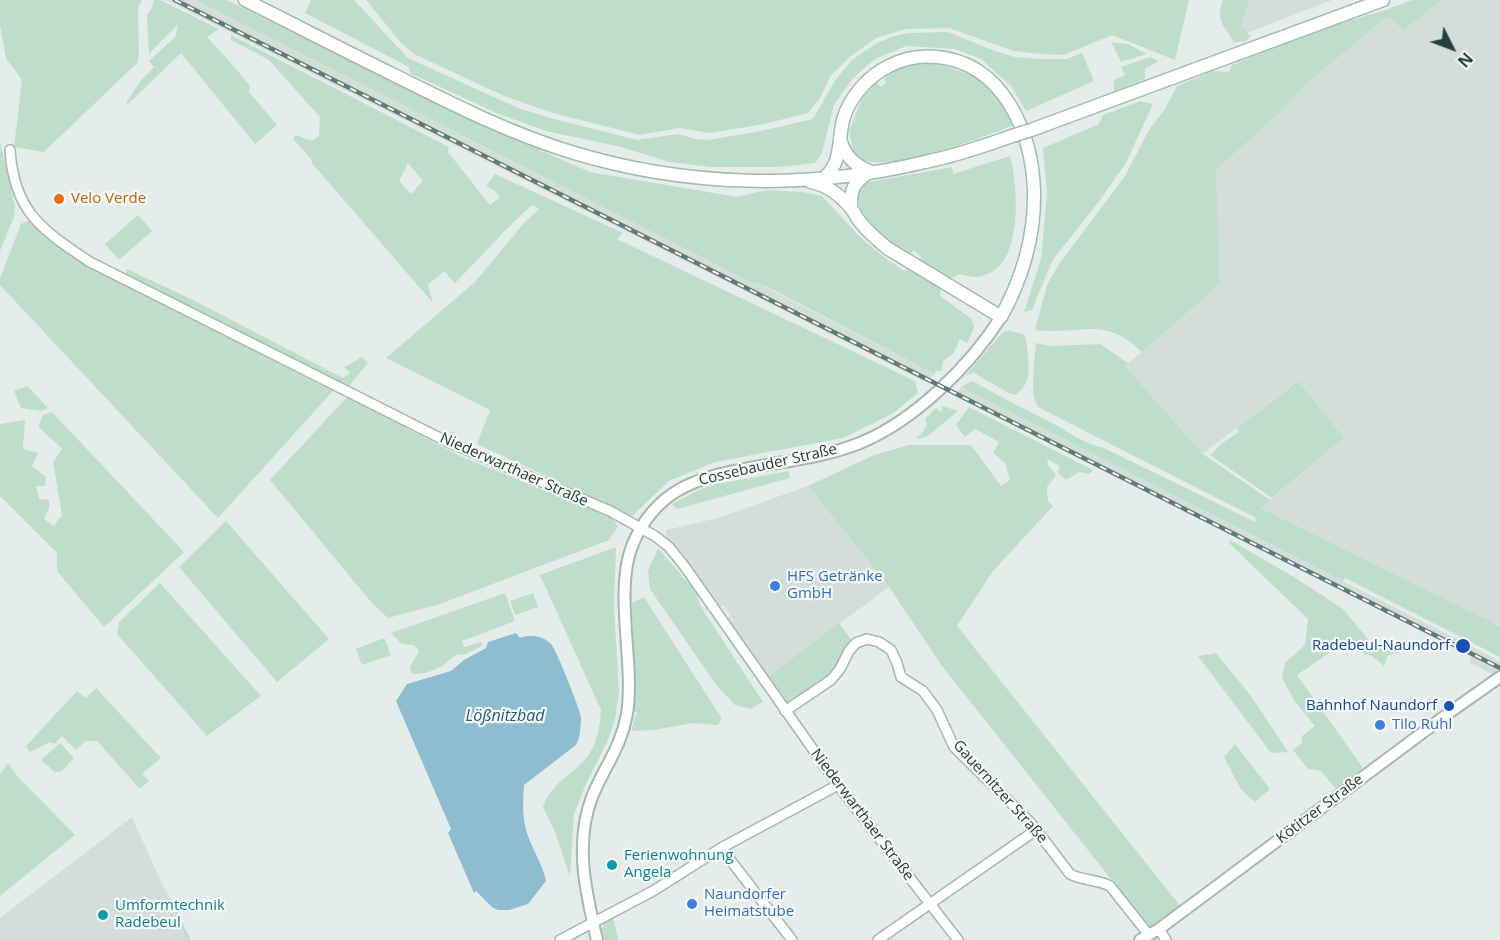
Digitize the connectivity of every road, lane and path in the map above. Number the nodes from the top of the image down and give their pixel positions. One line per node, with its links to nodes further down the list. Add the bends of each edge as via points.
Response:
1 (245, 0): 7 (main road, via 459,108 569,151 689,177)
2 (1383, 0): 5 (main road, bridge, via 1031,130 926,162)
3 (841, 141): 5 (main road, via 850,160); 6 (main road, via 832,171); 9 (main road, via 843,120 861,88 880,71 901,60 953,58 977,69 1003,94 1017,117 1034,190 1026,257)
4 (10, 150): 10 (street, Niederwarthaer Straße, via 15,186 24,206 57,239 90,262 448,442)
5 (871, 172): 6 (main road); 8 (main road, via 851,190)
6 (824, 178): 7 (main road)
7 (804, 180): 8 (main road, via 830,188)
8 (851, 208): 9 (main road, via 887,248)
9 (1001, 317): 10 (street, Cossebauder Straße, via 960,369 888,429 825,455 715,474 691,482 659,504)
10 (641, 528): 12 (street, Niederwarthaer Straße, via 669,547 685,567); 17 (street, Cossebauder Straße, via 625,582 627,713 617,747 592,797 583,840 584,878)
11 (1500, 678): 18 (street, Kötitzer Straße)
12 (785, 711): 13 (street, Niederwarthaer Straße); 14 (street, Gauernitzer Straße, via 831,680 856,643 867,639 879,642 891,650 901,677 923,691 937,710 954,747)
13 (838, 785): 15 (street); 16 (street, Niederwarthaer Straße)
14 (1036, 830): 16 (street); 19 (street, Gauernitzer Straße, via 1070,874 1110,886)
15 (721, 848): 17 (street, via 653,891); 22 (street)
16 (930, 905): 23 (street); 24 (street, Niederwarthaer Straße)
17 (593, 922): 20 (street); 21 (street, Cossebauder Straße)
18 (1159, 929): 19 (street, Kötitzer Straße); 25 (street)
19 (1145, 938)
20 (560, 940)
21 (597, 940)
22 (792, 940)
23 (878, 940)
24 (958, 940)
25 (1166, 940)

